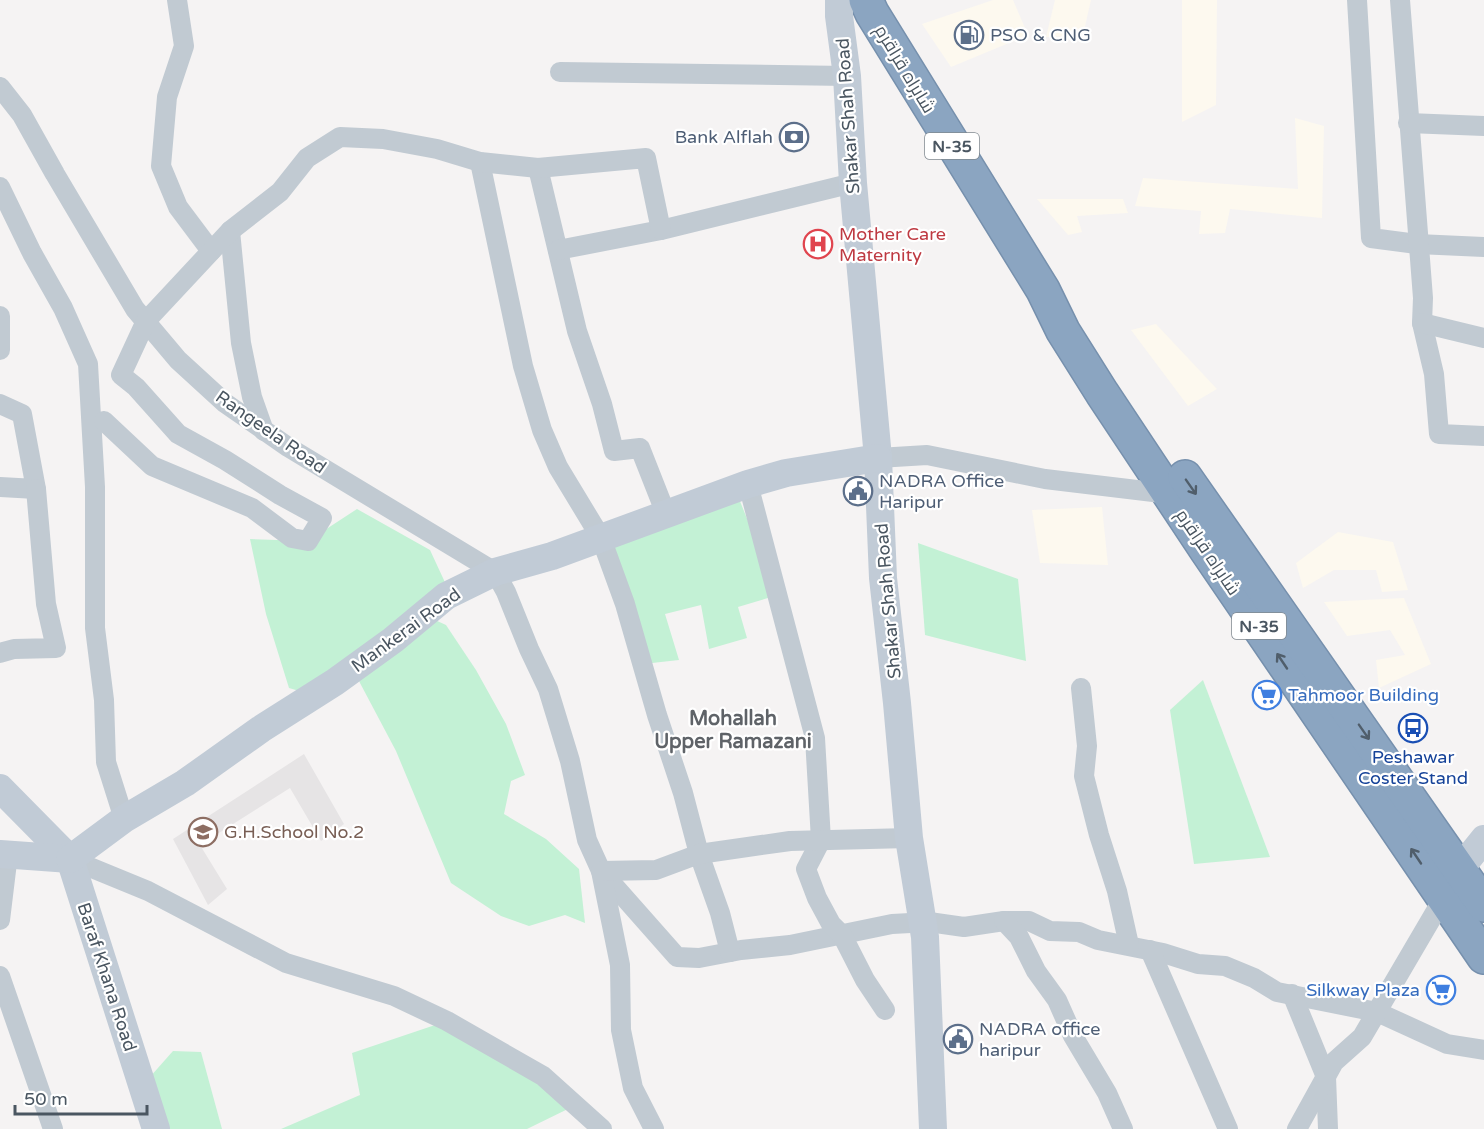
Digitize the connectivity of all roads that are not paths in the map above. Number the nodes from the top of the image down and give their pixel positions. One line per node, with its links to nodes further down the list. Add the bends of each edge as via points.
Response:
1 (177, 0): 20 (street, via 184,46 167,97 161,166 178,207)
2 (839, 0): 7 (street, Shakar Shah Road)
3 (866, 0): 21 (highway, شاہراہ قراقرم / N-35)
4 (1357, 0): 17 (street, via 1371,238)
5 (1400, 0): 9 (street)
6 (560, 72): 7 (street)
7 (847, 76): 13 (street, Shakar Shah Road)
8 (0, 87): 23 (street, Rangeela Road, via 22,115 135,309)
9 (1408, 123): 10 (street); 17 (street)
10 (1484, 126)
11 (480, 162): 12 (street); 16 (street, via 437,148 340,137 307,158 280,192); 37 (street, via 523,366 542,430 558,467)
12 (538, 168): 15 (street, via 646,158); 19 (street)
13 (853, 183): 15 (street); 31 (street, Shakar Shah Road)
14 (0, 187): 42 (street, via 88,364 95,487 95,628 104,700 106,762)
15 (661, 230): 19 (street)
16 (230, 231): 20 (street); 29 (street, via 241,343 252,397)
17 (1417, 244): 18 (street); 24 (street)
18 (1484, 247)
19 (558, 250): 36 (street, via 577,331 614,451 640,448)
20 (211, 251): 23 (street)
21 (1043, 290): 35 (highway, شاہراہ قراقرم / N-35, via 1063,331); 50 (highway, شاہراہ قراقرم / N-35, one-way to 50, via 1076,320)
22 (0, 316): 26 (street)
23 (146, 321): 28 (street, via 121,375 178,434 322,518 308,541 292,538 252,508 152,466); 29 (street, Rangeela Road, via 178,360 225,403)
24 (1422, 323): 25 (street); 30 (street, via 1434,374 1439,434)
25 (1484, 338)
26 (0, 350)
27 (0, 404): 34 (street, via 22,414)
28 (104, 421)
29 (264, 431): 38 (street, Rangeela Road)
30 (1484, 436)
31 (878, 458): 32 (street, Mankerai Road, via 786,472); 35 (street, via 927,455 1045,479); 43 (street, Shakar Shah Road, via 883,578)
32 (748, 484): 36 (street, Mankerai Road); 45 (street, via 815,738)
33 (0, 487): 34 (street)
34 (36, 489): 39 (street, via 46,604 56,648)
35 (1170, 494): 50 (highway, شاہراہ قراقرم / N-35, one-way to 35)
36 (666, 514): 37 (street, Mankerai Road)
37 (602, 538): 38 (street, Mankerai Road); 47 (street, via 626,604)
38 (495, 572): 42 (street, Mankerai Road, via 446,596 335,682 185,783); 49 (street, via 548,689 570,761 587,840)
39 (0, 653)
40 (1081, 688): 57 (street, via 1087,746 1084,776 1118,891)
41 (0, 788): 48 (street)
42 (124, 819): 48 (street, Mankerai Road)
43 (909, 838): 45 (street); 55 (street, Shakar Shah Road)
44 (1484, 839): 50 (street)
45 (821, 840): 47 (street); 56 (street, via 807,869 817,898)
46 (4, 854): 48 (street); 51 (street)
47 (699, 854): 49 (street, via 656,870); 59 (street)
48 (70, 859): 68 (street, Baraf Khana Road); 69 (street, via 148,891 286,963 393,996 447,1021 543,1076)
49 (601, 871): 59 (street, via 677,957 699,958); 70 (street, via 620,965 623,1041 633,1088)
50 (1451, 884): 52 (highway, شاہراہ قراقرم / N-35); 60 (highway, شاہراہ قراقرم / N-35); 64 (street)
51 (2, 894): 53 (street)
52 (1484, 905)
53 (0, 920)
54 (1004, 921): 55 (street, via 964,927); 57 (street, via 1029,921 1050,931 1079,932); 72 (street, via 1019,937 1036,971 1057,1000)
55 (922, 922): 56 (street); 71 (street, Shakar Shah Road)
56 (842, 935): 59 (street); 63 (street)
57 (1129, 945): 58 (street)
58 (1150, 950): 62 (street, via 1198,964 1225,966 1277,992); 73 (street)
59 (730, 952)
60 (1484, 957)
61 (0, 976): 67 (street)
62 (1292, 994): 64 (street); 66 (street)
63 (885, 1010)
64 (1377, 1012): 65 (street, via 1447,1044); 66 (street, via 1362,1036 1334,1062)
65 (1484, 1050)
66 (1326, 1077): 74 (street); 75 (street)
67 (53, 1129)
68 (156, 1129)
69 (602, 1129)
70 (654, 1129)
71 (933, 1129)
72 (1124, 1129)
73 (1228, 1129)
74 (1297, 1129)
75 (1328, 1129)

